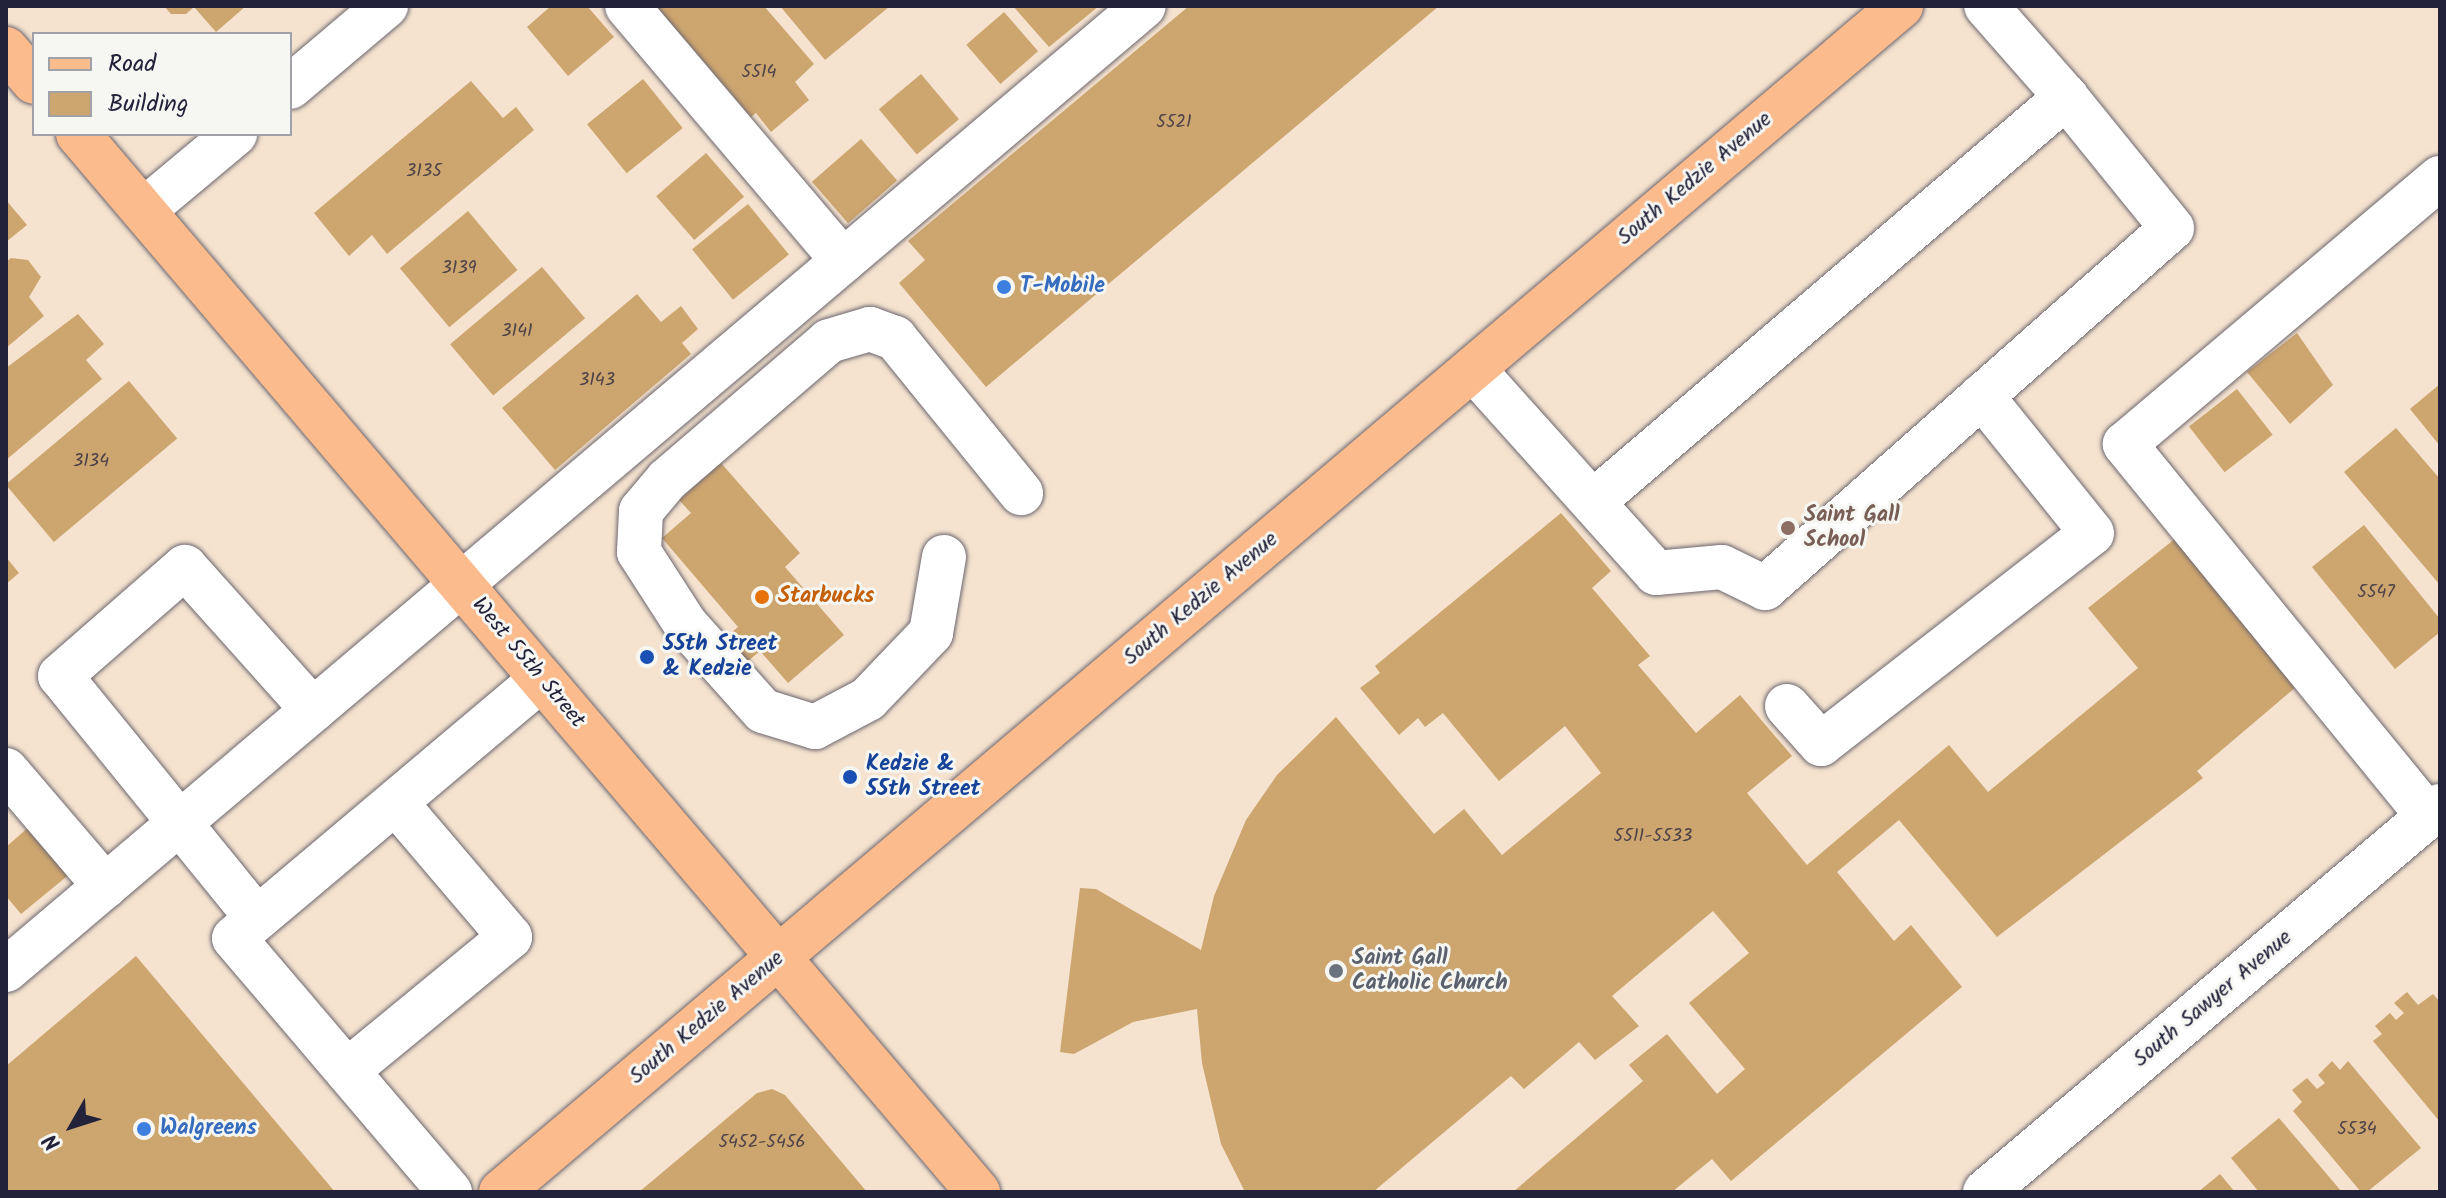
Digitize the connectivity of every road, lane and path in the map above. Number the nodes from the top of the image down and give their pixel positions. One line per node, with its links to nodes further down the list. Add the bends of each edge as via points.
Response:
1 (386, 6): 8 (street)
2 (627, 6): 14 (street)
3 (1144, 6): 14 (street)
4 (1901, 6): 15 (main road, South Kedzie Avenue)
5 (1986, 6): 9 (street)
6 (6, 49): 7 (main road)
7 (32, 80)
8 (292, 85)
9 (2066, 97): 16 (street, via 2172,228); 18 (street)
10 (80, 136): 13 (main road, West 55th Street)
11 (233, 136): 13 (street)
12 (2440, 178): 26 (street, via 2125,444)
13 (144, 210): 20 (main road, West 55th Street)
14 (843, 261): 20 (street)
15 (1473, 369): 18 (street); 30 (main road, South Kedzie Avenue)
16 (1982, 396): 18 (street, via 1765,588 1722,567 1656,573); 22 (street, via 2092,533 1821,744)
17 (1021, 493): 19 (street, via 895,338 870,329 829,341 667,480 641,511 639,552 686,625 763,711 815,727 868,699 931,633)
18 (1593, 502)
19 (944, 557)
20 (461, 584): 21 (main road, West 55th Street); 23 (street)
21 (542, 679): 25 (street); 30 (main road, West 55th Street)
22 (1787, 706)
23 (313, 710): 27 (street); 27 (street, via 185,567 60,676)
24 (6, 770): 28 (street)
25 (396, 803): 29 (street); 32 (street, via 510,937)
26 (2434, 811): 36 (street, South Sawyer Avenue)
27 (179, 823): 28 (street); 29 (street)
28 (105, 886): 31 (street)
29 (257, 918): 32 (street, via 234,938)
30 (779, 957): 34 (main road, South Kedzie Avenue); 35 (main road, West 55th Street)
31 (6, 970)
32 (347, 1071): 33 (street)
33 (450, 1192)
34 (501, 1192)
35 (978, 1192)
36 (1985, 1192)

